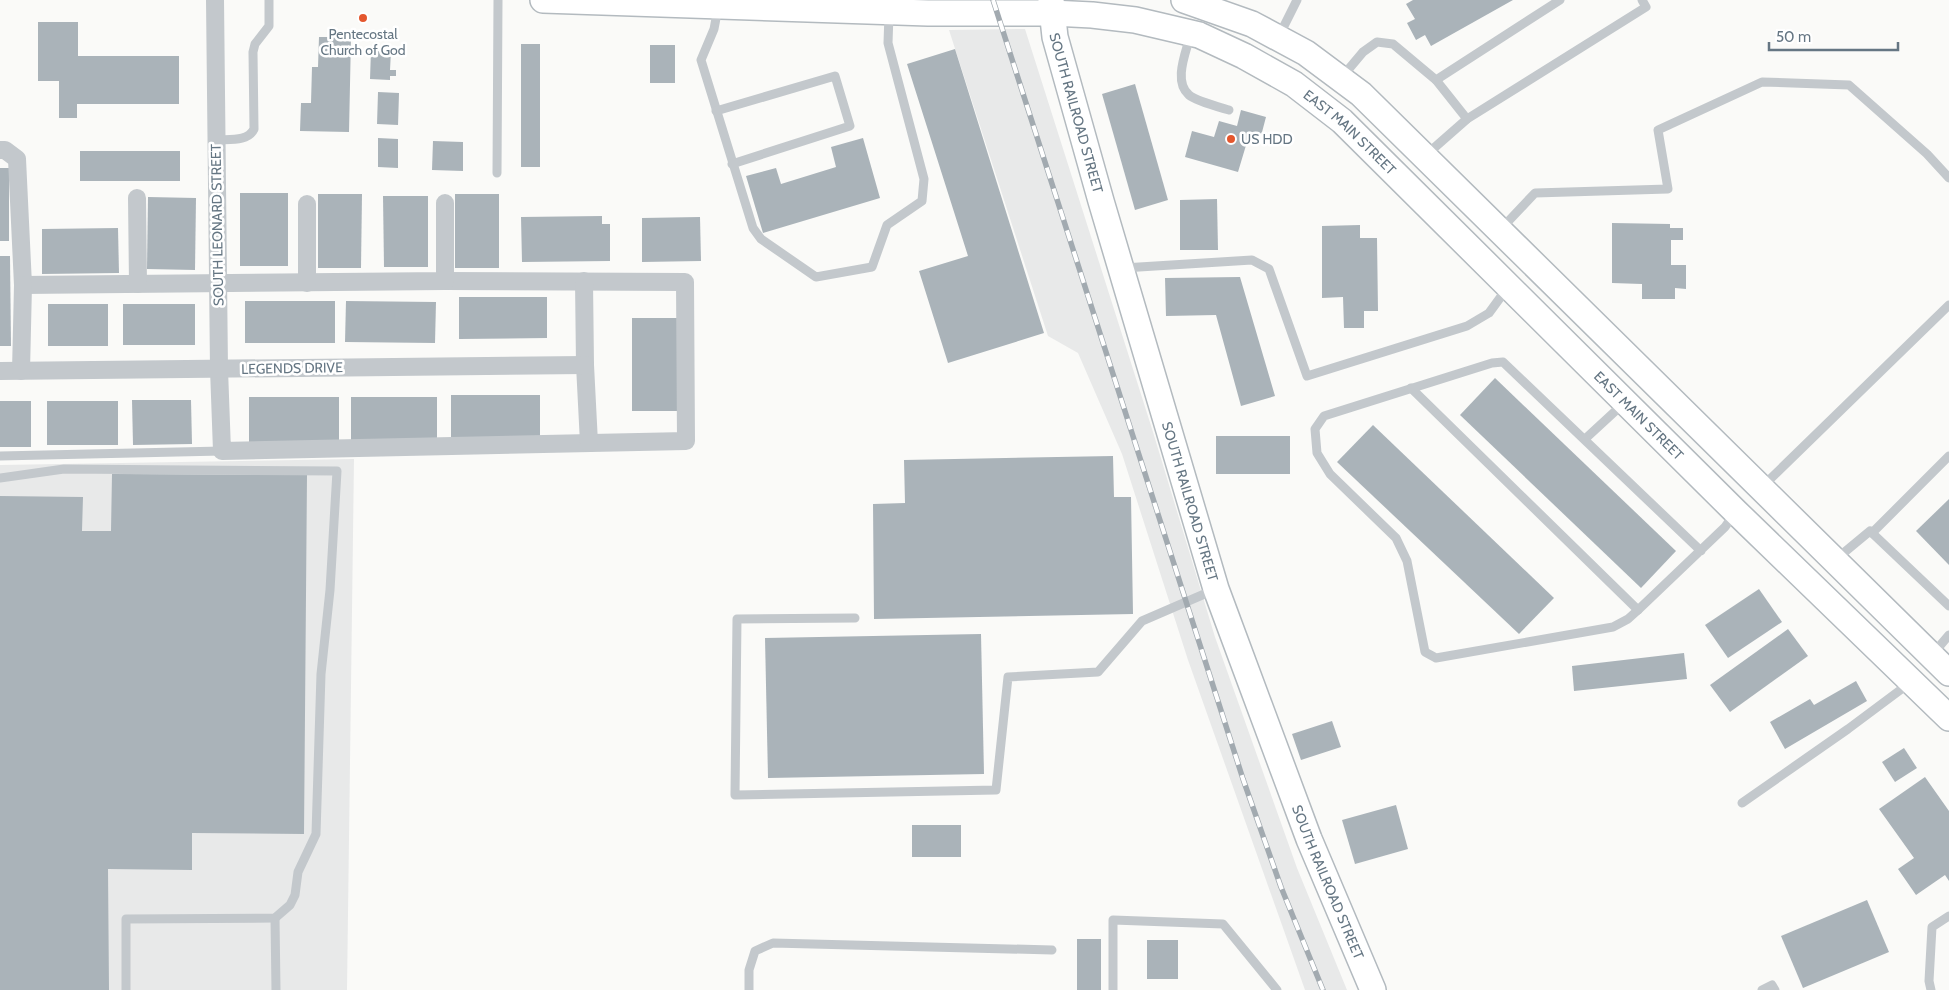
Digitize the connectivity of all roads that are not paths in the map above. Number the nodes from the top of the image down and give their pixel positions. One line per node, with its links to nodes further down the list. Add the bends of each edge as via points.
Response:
1 (215, 0): 20 (street, SOUTH LEONARD STREET)
2 (268, 0): 20 (lane, via 268,26 253,52 254,129 244,139)
3 (498, 0): 24 (lane)
4 (543, 0): 9 (main road, EAST MAIN STREET)
5 (1184, 0): 14 (main road, via 1252,24)
6 (1297, 0): 14 (lane)
7 (1560, 0): 16 (lane)
8 (1642, 0): 19 (lane, via 1646,7)
9 (656, 2): 10 (main road, EAST MAIN STREET)
10 (719, 6): 12 (main road, EAST MAIN STREET); 18 (lane, via 714,29 701,60)
11 (1052, 7): 12 (main road, EAST MAIN STREET); 13 (main road, EAST MAIN STREET); 31 (main road, SOUTH RAILROAD STREET, via 1055,37)
12 (889, 12): 23 (lane, via 888,43 924,179 922,201 886,225 872,267 816,277 761,239 753,228)
13 (1191, 33): 17 (lane, via 1181,84 1189,96); 30 (main road, EAST MAIN STREET, via 1244,56 1294,84 1342,121)
14 (1278, 38): 15 (main road, via 1306,53)
15 (1341, 79): 16 (lane, via 1363,52 1377,42 1393,44); 22 (main road, via 1361,94)
16 (1436, 80): 19 (lane)
17 (1229, 110)
18 (716, 111): 23 (lane); 23 (lane, via 835,76 850,126)
19 (1467, 118): 22 (lane)
20 (216, 140): 36 (street, SOUTH LEONARD STREET)
21 (0, 150): 37 (street, via 5,150 16,160)
22 (1424, 157): 29 (main road)
23 (732, 164)
24 (497, 173)
25 (1949, 178): 29 (lane, via 1927,154 1849,85 1762,82 1658,130 1668,189 1535,193)
26 (137, 198): 35 (street)
27 (444, 203): 32 (street)
28 (307, 204): 34 (street)
29 (1496, 227): 30 (main road); 52 (main road)
30 (1469, 247): 38 (main road, EAST MAIN STREET)
31 (1121, 268): 38 (lane, via 1252,260 1269,268 1307,376 1467,326 1489,314); 57 (main road, SOUTH RAILROAD STREET)
32 (445, 281): 33 (street); 34 (street)
33 (584, 281): 40 (street); 47 (street, via 685,282 686,441)
34 (307, 283): 36 (street)
35 (138, 284): 36 (street); 37 (street)
36 (218, 284): 41 (street, SOUTH LEONARD STREET)
37 (23, 285): 42 (street)
38 (1508, 287): 45 (main road, EAST MAIN STREET)
39 (1949, 305): 52 (lane)
40 (585, 365): 41 (street, LEGENDS DRIVE); 47 (street)
41 (219, 369): 42 (street, LEGENDS DRIVE); 48 (street, SOUTH LEONARD STREET)
42 (21, 371): 43 (street, LEGENDS DRIVE)
43 (0, 372)
44 (1412, 388): 46 (lane, via 1503,362); 59 (lane); 59 (lane, via 1324,416 1316,429 1317,453 1330,474 1396,538 1407,561 1425,652 1436,658 1612,627)
45 (1625, 402): 46 (lane); 53 (main road, EAST MAIN STREET)
46 (1585, 440): 55 (lane)
47 (589, 443): 48 (street)
48 (222, 451): 49 (lane)
49 (0, 456)
50 (1949, 456): 54 (lane)
51 (0, 478): 68 (lane, via 64,469 337,471 321,674 316,834 298,872 295,895 290,905)
52 (1761, 488): 53 (main road); 56 (main road)
53 (1736, 512): 55 (lane); 64 (main road, EAST MAIN STREET)
54 (1872, 532): 56 (lane, via 1870,530); 58 (lane)
55 (1700, 550): 59 (lane)
56 (1834, 560): 62 (main road)
57 (1216, 589): 60 (lane, via 1142,621 1098,672 1008,676 996,790 735,795 736,619); 75 (main road, SOUTH RAILROAD STREET, via 1309,838)
58 (1949, 606)
59 (1638, 610)
60 (855, 618)
61 (1949, 635): 62 (lane)
62 (1932, 656): 63 (main road); 64 (main road)
63 (1949, 673)
64 (1911, 681): 65 (main road, EAST MAIN STREET); 66 (lane, via 1848,730)
65 (1949, 718)
66 (1742, 803)
67 (1949, 916): 78 (lane, via 1932,927)
68 (275, 918): 70 (lane, via 126,919); 71 (lane)
69 (1052, 950): 72 (lane, via 773,943 755,951 749,970)
70 (126, 990)
71 (276, 990)
72 (749, 990)
73 (1113, 990): 74 (lane, via 1113,920 1223,924)
74 (1277, 990)
75 (1373, 990)
76 (1762, 990): 77 (lane, via 1772,985)
77 (1775, 990)
78 (1931, 990)

